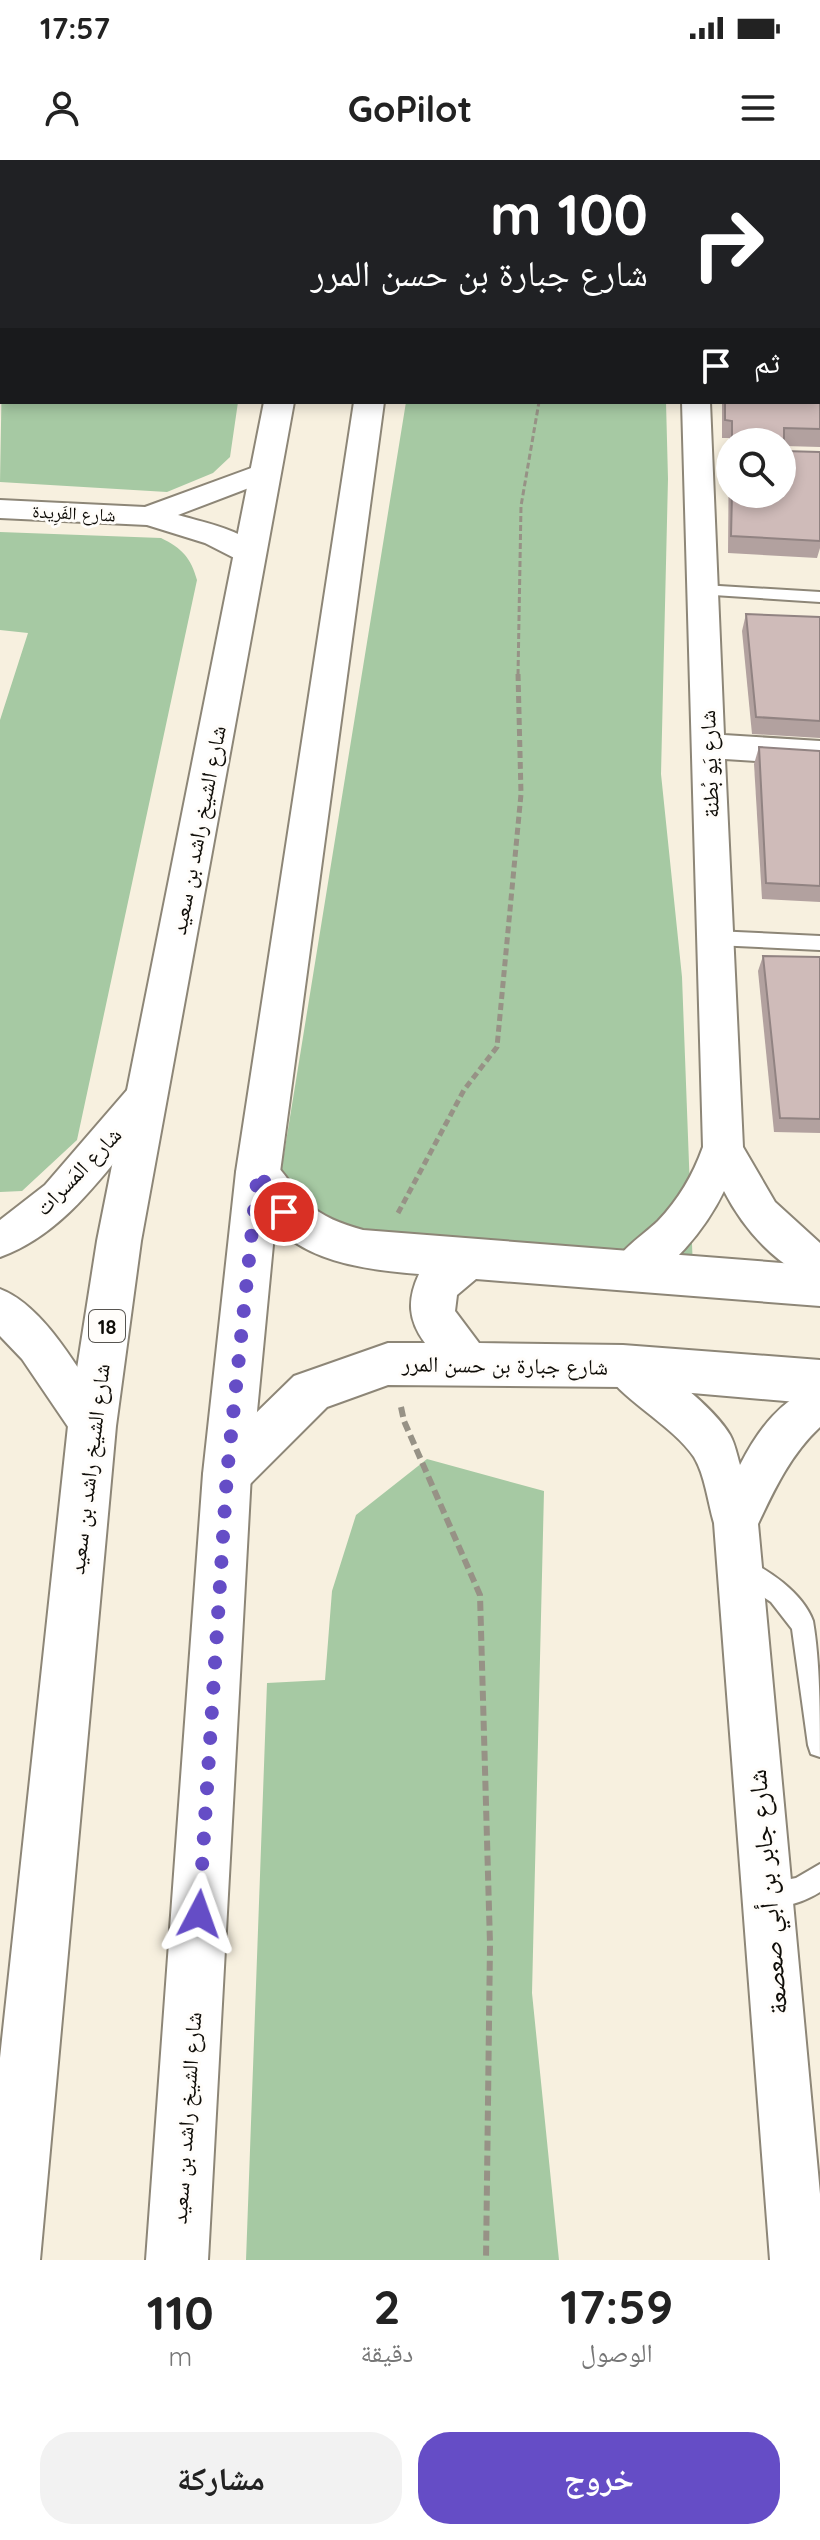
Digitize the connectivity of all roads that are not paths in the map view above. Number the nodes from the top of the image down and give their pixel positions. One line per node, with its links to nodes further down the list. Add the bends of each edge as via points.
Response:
1 (279, 404): 4 (main road, شارع الشيخ راشد بن سعيد / 18)
2 (369, 404): 16 (main road, شارع الشيخ راشد بن سعيد)
3 (697, 404): 8 (street, شارع يَو بُطنة, via 710,453)
4 (265, 472): 6 (street, شارع الفَرِيدة); 7 (main road, شارع الشيخ راشد بن سعيد / 18)
5 (0, 509): 6 (street, شارع الفَرِيدة)
6 (148, 516): 7 (street, شارع الفَرِيدة, via 216,536)
7 (250, 556): 14 (main road, شارع الشيخ راشد بن سعيد / 18)
8 (703, 590): 9 (lane); 10 (street, شارع يَو بُطنة)
9 (820, 597)
10 (708, 746): 11 (street); 12 (street, شارع يَو بُطنة)
11 (820, 753)
12 (715, 938): 13 (lane); 15 (street, شارع يَو بُطنة)
13 (820, 943)
14 (148, 1093): 17 (street, شارع المَسرات, via 50,1205); 27 (main road, شارع الشيخ راشد بن سعيد / 18, via 119,1241)
15 (723, 1147): 19 (street, شارع يَو بُطنة, via 743,1193 766,1224); 20 (street, شارع يَو بُطنة, via 711,1182 692,1213)
16 (258, 1172): 18 (main road, via 284,1212 318,1237 363,1250); 28 (main road, شارع الشيخ راشد بن سعيد)
17 (0, 1239)
18 (466, 1259): 20 (main road); 23 (main road, via 436,1286 432,1316)
19 (820, 1265)
20 (631, 1270): 21 (main road)
21 (820, 1286)
22 (0, 1308): 27 (street, via 37,1345)
23 (468, 1366): 24 (main road, شارع جبارة بن حسن المرر); 28 (main road, شارع جبارة بن حسن المرر, via 388,1364 311,1391)
24 (623, 1366): 25 (main road, شارع جبارة بن حسن المرر); 29 (street, شارع جابر بن أبي صعصعة, via 668,1400 713,1447)
25 (820, 1382)
26 (820, 1404): 29 (street, via 770,1451)
27 (92, 1426): 33 (main road, شارع الشيخ راشد بن سعيد / 18)
28 (227, 1474): 34 (main road, شارع الشيخ راشد بن سعيد)
29 (738, 1546): 30 (lane, via 803,1624); 32 (street, شارع جابر بن أبي صعصعة)
30 (820, 1745)
31 (820, 1877): 32 (lane, via 790,1894)
32 (768, 1894): 35 (street, شارع جابر بن أبي صعصعة)
33 (9, 2260)
34 (177, 2260)
35 (798, 2260)

